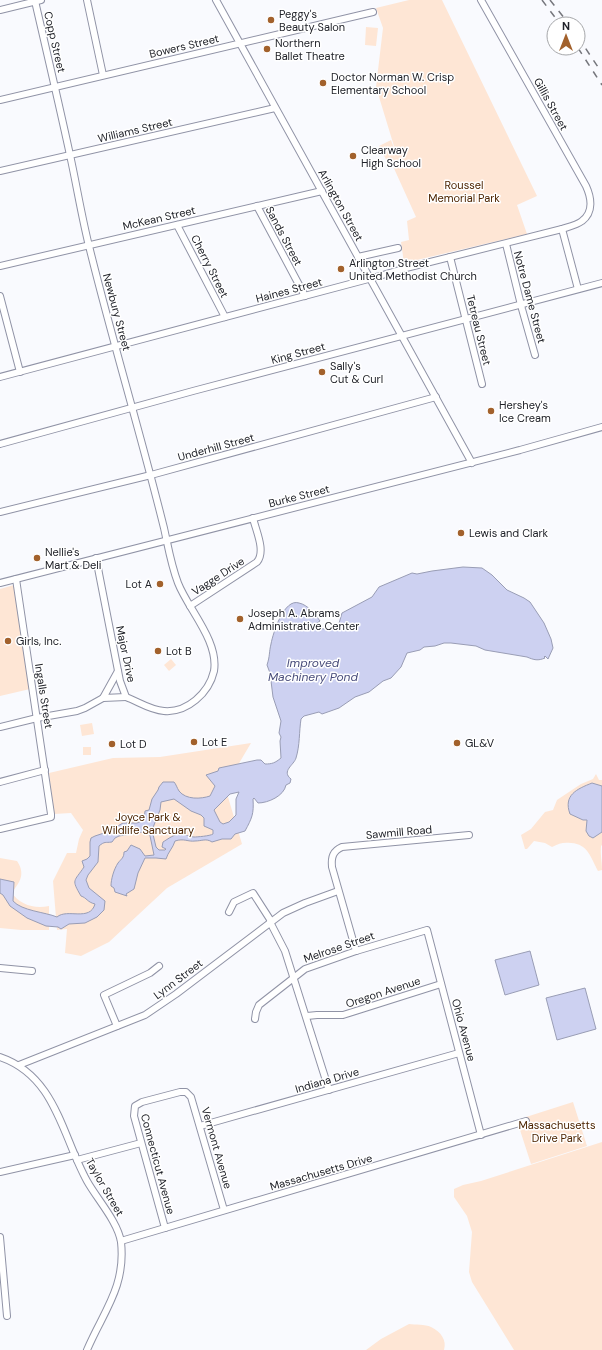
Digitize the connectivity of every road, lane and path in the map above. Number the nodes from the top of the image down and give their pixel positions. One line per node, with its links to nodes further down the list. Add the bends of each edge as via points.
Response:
1 (87, 0): 8 (street)
2 (216, 0): 7 (street, Arlington Street)
3 (481, 0): 16 (street, Gillis Street, via 586,186 591,204)
4 (38, 1): 5 (street); 9 (street, Copp Street)
5 (0, 10)
6 (373, 12): 7 (street, Bowers Street)
7 (240, 43): 8 (street, Bowers Street); 11 (street, Arlington Street)
8 (103, 75): 9 (street, Bowers Street)
9 (55, 86): 10 (street, Bowers Street); 12 (street, Newbury Street)
10 (0, 100)
11 (275, 108): 12 (street, Williams Street); 14 (street, Arlington Street)
12 (70, 155): 13 (street, Williams Street); 20 (street, Newbury Street)
13 (0, 171)
14 (322, 191): 15 (street, McKean Street); 22 (street, Arlington Street)
15 (257, 206): 17 (street, McKean Street); 29 (street, Sands Street)
16 (583, 221): 18 (street, Haines Street)
17 (177, 225): 20 (street, McKean Street); 32 (street, Cherry Street)
18 (562, 229): 19 (street, Haines Street); 27 (street)
19 (506, 244): 23 (street, Haines Street); 30 (street, Notre Dame Street)
20 (88, 245): 24 (street, McKean Street); 35 (street, Newbury Street)
21 (398, 248): 22 (street)
22 (358, 256): 25 (street, Arlington Street)
23 (450, 257): 25 (street, Haines Street); 33 (street, Tetreau Street)
24 (0, 266)
25 (370, 279): 29 (street, Haines Street); 34 (street, Arlington Street)
26 (602, 282): 27 (street, King Street)
27 (578, 289): 30 (street, King Street)
28 (0, 296): 31 (street)
29 (305, 296): 32 (street, Haines Street)
30 (521, 304): 33 (street, King Street); 36 (street, Notre Dame Street)
31 (2, 310): 37 (street)
32 (225, 317): 35 (street, Haines Street)
33 (466, 319): 34 (street, King Street); 39 (street, Tetreau Street)
34 (402, 336): 40 (street, Arlington Street); 41 (street, King Street)
35 (116, 346): 37 (street, Haines Street); 41 (street, Newbury Street)
36 (535, 355)
37 (20, 372): 38 (street, Haines Street)
38 (0, 377)
39 (482, 384)
40 (436, 397): 44 (street, Arlington Street); 45 (street, Underhill Street)
41 (132, 408): 43 (street, King Street); 45 (street, Newbury Street)
42 (602, 427): 44 (street, Burke Street)
43 (0, 444)
44 (472, 463): 47 (street, Burke Street)
45 (151, 475): 46 (street, Underhill Street); 48 (street, Newbury Street)
46 (0, 512)
47 (253, 518): 48 (street, Burke Street); 52 (street, Vagge Drive, via 260,559)
48 (167, 540): 49 (street, Burke Street); 52 (street, Major Drive, via 178,584)
49 (96, 558): 50 (street, Burke Street); 53 (street, Major Drive)
50 (16, 579): 51 (street, Burke Street); 56 (street, Ingalls Street)
51 (0, 583)
52 (190, 606): 54 (street, Major Drive, via 213,653 214,672 206,689 188,705 170,711 147,707)
53 (118, 672): 54 (street, Major Drive); 55 (street)
54 (126, 697): 55 (street)
55 (103, 698): 56 (street, via 78,711)
56 (38, 718): 57 (street); 58 (street, Ingalls Street)
57 (0, 728)
58 (45, 770): 59 (street); 60 (street, Ingalls Street, via 51,817)
59 (0, 782)
60 (0, 829)
61 (469, 835): 62 (street, Sawmill Road, via 342,847 336,850 331,860)
62 (338, 891): 64 (street, Lynn Street, via 293,908); 66 (street)
63 (229, 912): 64 (street, via 234,902 252,893)
64 (270, 922): 70 (street, via 285,951); 74 (street, Lynn Street, via 161,1004 140,1017)
65 (427, 930): 66 (street, Melrose Street); 71 (street, Ohio Avenue)
66 (356, 951): 70 (street, Melrose Street, via 305,969)
67 (159, 966): 74 (street, via 104,995)
68 (0, 968): 69 (street)
69 (32, 971)
70 (294, 977): 72 (street); 73 (street, Melrose Street, via 259,1005)
71 (441, 984): 72 (street, Oregon Avenue, via 343,1015); 75 (street, Ohio Avenue)
72 (306, 1016): 78 (street)
73 (255, 1019)
74 (117, 1026): 77 (street, Lynn Street)
75 (459, 1053): 78 (street, Indiana Drive); 82 (street, Ohio Avenue)
76 (0, 1057): 77 (street, Taylor Street)
77 (19, 1066): 84 (street, Taylor Street, via 33,1077 49,1097)
78 (329, 1090): 81 (street, Indiana Drive)
79 (188, 1094): 81 (street, Vermont Avenue); 83 (street, Connecticut Avenue, via 180,1092 135,1106 134,1116)
80 (526, 1121): 82 (street, Massachusetts Drive)
81 (200, 1126): 86 (street, Vermont Avenue)
82 (481, 1135): 86 (street, Massachusetts Drive)
83 (141, 1143): 84 (street); 87 (street, Connecticut Avenue)
84 (76, 1158): 85 (street); 89 (street, Taylor Street)
85 (0, 1172)
86 (224, 1210): 87 (street, Massachusetts Drive)
87 (165, 1228): 89 (street, Massachusetts Drive)
88 (0, 1237): 90 (street)
89 (121, 1241): 91 (street, Taylor Street, via 118,1282 112,1300)
90 (7, 1316)
91 (87, 1350)

